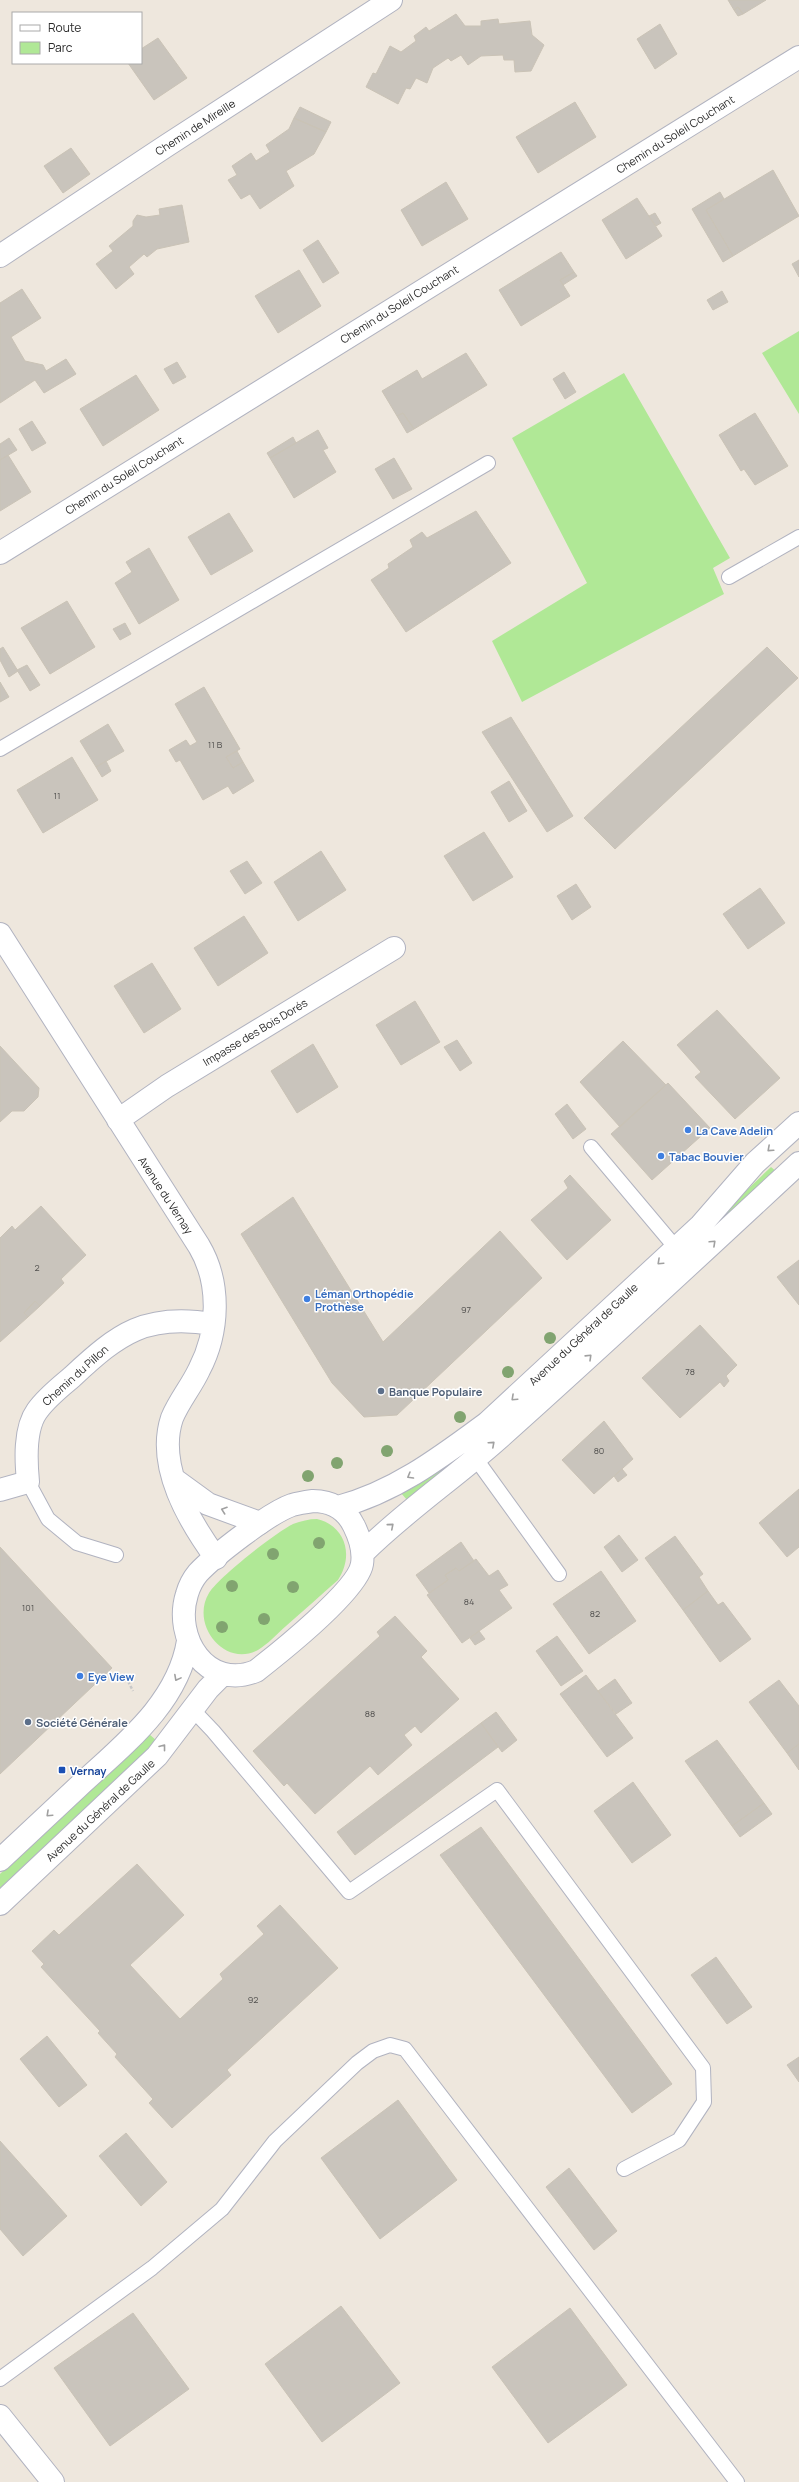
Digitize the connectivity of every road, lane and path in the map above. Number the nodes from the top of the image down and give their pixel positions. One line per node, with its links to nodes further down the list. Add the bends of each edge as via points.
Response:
1 (392, 0): 3 (street, Chemin de Mireille)
2 (799, 57): 6 (street, Chemin du Soleil Couchant)
3 (0, 256)
4 (488, 463): 8 (lane)
5 (799, 537): 7 (lane)
6 (0, 552)
7 (729, 577)
8 (0, 749)
9 (0, 934): 11 (street, Avenue du Vernay)
10 (394, 948): 11 (street, Impasse des Bois Dorés, via 167,1086)
11 (118, 1120): 16 (street, Avenue du Vernay, via 205,1255 214,1285 216,1305)
12 (799, 1123): 15 (street, Avenue du Général de Gaulle, one-way to 15, via 756,1163 715,1210)
13 (591, 1147): 15 (lane)
14 (799, 1163): 17 (street, Avenue du Général de Gaulle, one-way to 14)
15 (676, 1248): 21 (street, Avenue du Général de Gaulle, one-way to 21, via 487,1422 451,1450 383,1491)
16 (213, 1324): 18 (street, Avenue du Vernay, via 204,1361 176,1408 168,1430 168,1451); 19 (street, Chemin du Pillon, via 172,1320 148,1325 106,1346 36,1411 28,1438)
17 (476, 1459): 23 (street, Avenue du Général de Gaulle, one-way to 17, via 402,1517); 26 (lane)
18 (175, 1480): 22 (street, one-way to 18, via 208,1504); 25 (street, Avenue du Vernay, via 187,1512)
19 (28, 1482): 20 (street); 24 (lane, via 48,1519 77,1543)
20 (0, 1490)
21 (338, 1507): 22 (street, via 321,1501 301,1503); 23 (street, via 352,1522)
22 (260, 1523): 25 (street)
23 (363, 1553): 28 (street, via 360,1571 349,1589 264,1665 243,1675)
24 (116, 1555)
25 (216, 1558): 27 (street, via 198,1573 186,1595 185,1626)
26 (559, 1574)
27 (188, 1641): 28 (street, via 191,1649 201,1660); 30 (street, one-way to 30, via 178,1677 153,1714 126,1743)
28 (223, 1674): 29 (street, Avenue du Général de Gaulle)
29 (193, 1710): 31 (street, Avenue du Général de Gaulle, one-way to 29, via 126,1788 157,1756); 32 (lane, via 349,1892 497,1790 703,2068 704,2102 679,2140)
30 (0, 1860)
31 (0, 1904)
32 (624, 2168)
33 (0, 2379): 36 (lane, via 152,2268 209,2221 222,2209 275,2141 357,2063 372,2051 390,2045 405,2049)
34 (0, 2416): 35 (street)
35 (53, 2482)
36 (737, 2482)

